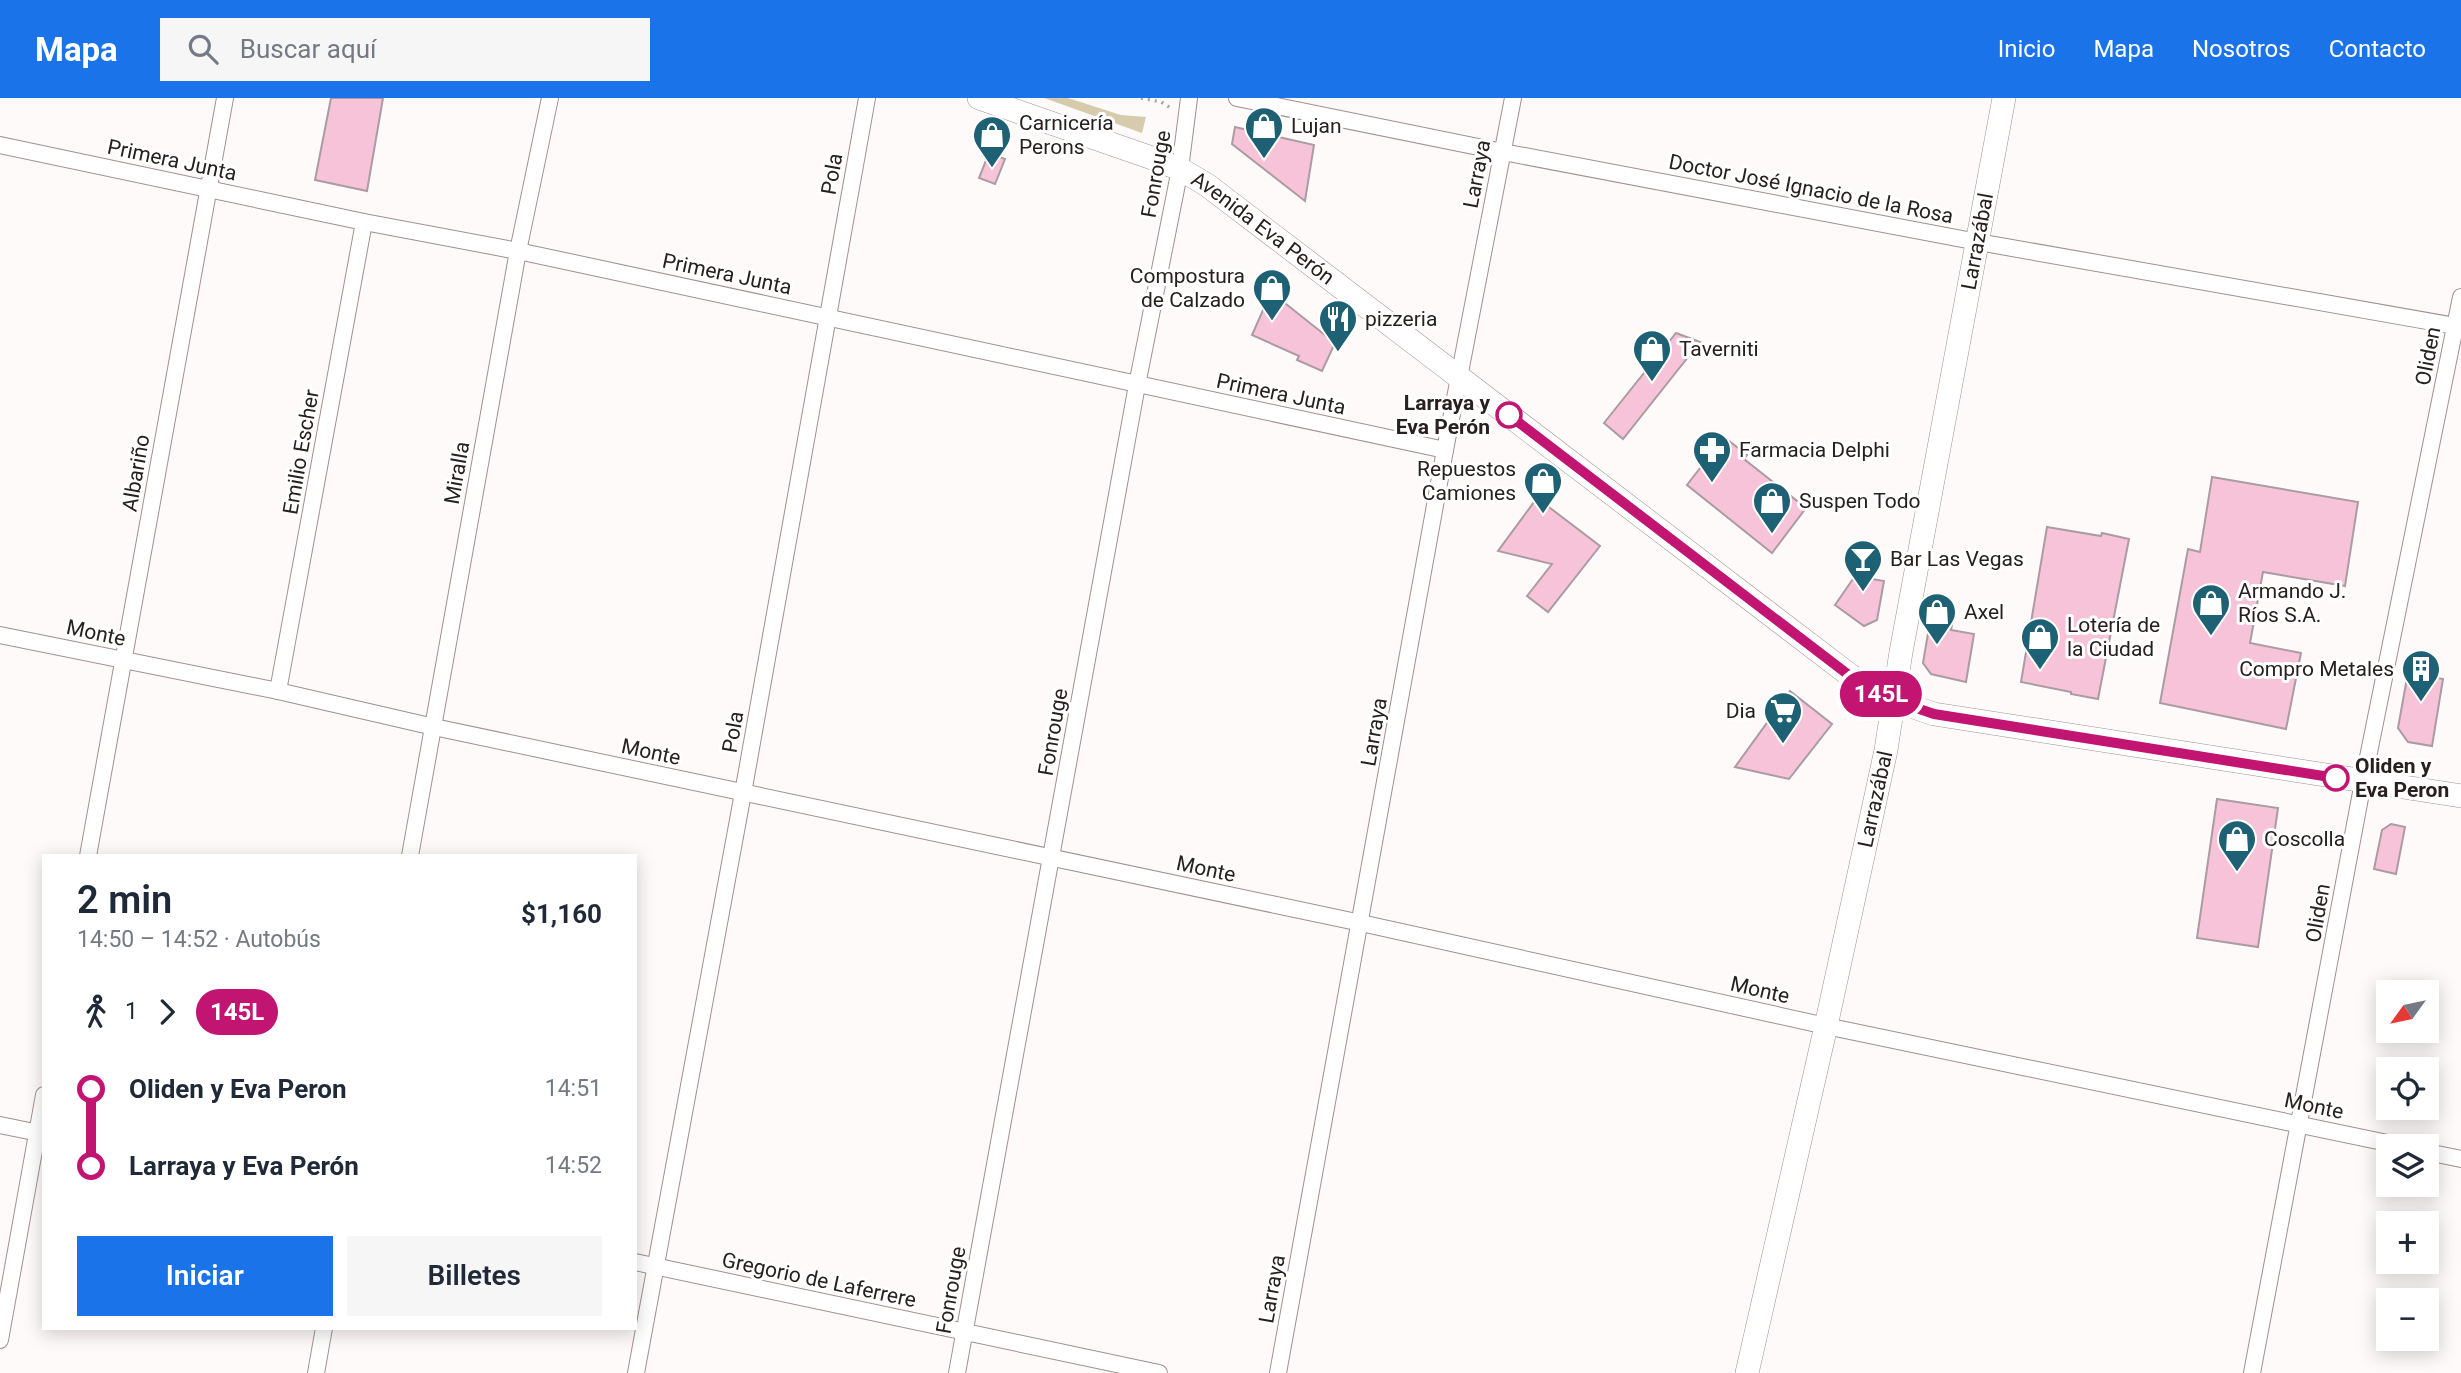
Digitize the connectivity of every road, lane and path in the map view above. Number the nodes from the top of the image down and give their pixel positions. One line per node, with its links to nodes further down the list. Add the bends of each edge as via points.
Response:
1 (225, 98): 14 (street, Albariño)
2 (550, 98): 17 (street, Miralla)
3 (867, 98): 19 (street, Pola)
4 (980, 98): 13 (main road, Avenida Eva Perón)
5 (1140, 98): 10 (path, via 1166,104)
6 (1189, 98): 13 (street, Fonrouge)
7 (1237, 98): 12 (street, Doctor José Ignacio de la Rosa)
8 (1513, 98): 12 (street, Larraya)
9 (2004, 98): 16 (main road, Larrazábal)
10 (1175, 116)
11 (0, 145): 14 (street, Primera Junta)
12 (1503, 152): 16 (street, Doctor José Ignacio de la Rosa); 21 (street, Larraya)
13 (1180, 169): 21 (main road, Avenida Eva Perón); 22 (street, Fonrouge)
14 (209, 189): 15 (street, Primera Junta); 25 (street, Albariño)
15 (364, 222): 17 (street, Primera Junta); 26 (street, Emilio Escher)
16 (1978, 242): 20 (street, Doctor José Ignacio de la Rosa); 27 (main road, Larrazábal)
17 (518, 251): 19 (street, Primera Junta); 28 (street, Miralla)
18 (2461, 296): 20 (street, Oliden)
19 (829, 317): 22 (street, Primera Junta); 30 (street, Pola)
20 (2458, 327): 29 (street, Oliden)
21 (1459, 377): 23 (street, Larraya); 27 (main road, Avenida Eva Perón, via 1850,676)
22 (1137, 385): 23 (street, Primera Junta); 34 (street, Fonrouge)
23 (1445, 450): 35 (street, Larraya)
24 (0, 635): 25 (street, Monte)
25 (124, 661): 26 (street, Monte); 32 (street, Albariño)
26 (278, 691): 28 (street, Monte)
27 (1893, 700): 29 (main road, Avenida Eva Perón, via 1934,714); 36 (main road, Larrazábal)
28 (434, 727): 30 (street, Monte); 33 (street, Miralla)
29 (2363, 782): 31 (main road, Avenida Eva Perón); 39 (street, Oliden)
30 (743, 793): 34 (street, Monte); 45 (street, Pola)
31 (2461, 796)
32 (88, 854)
33 (410, 854)
34 (1052, 858): 35 (street, Monte); 47 (street, Fonrouge)
35 (1361, 923): 36 (street, Monte); 53 (street, Larraya)
36 (1826, 1026): 39 (street, Monte); 54 (main road, Larrazábal)
37 (42, 1114): 40 (street)
38 (0, 1125): 40 (street)
39 (2300, 1125): 41 (street, Monte); 55 (street, Oliden)
40 (40, 1134): 48 (street)
41 (2376, 1141)
42 (2439, 1154): 43 (street)
43 (2461, 1159)
44 (637, 1262): 45 (street, Gregorio de Laferrere)
45 (655, 1267): 47 (street, Gregorio de Laferrere); 50 (street, Pola)
46 (324, 1330): 49 (street)
47 (965, 1333): 51 (street, Fonrouge); 52 (street, Gregorio de Laferrere)
48 (0, 1340)
49 (316, 1373)
50 (636, 1373)
51 (957, 1373)
52 (1159, 1373)
53 (1278, 1373)
54 (1747, 1373)
55 (2252, 1373)

